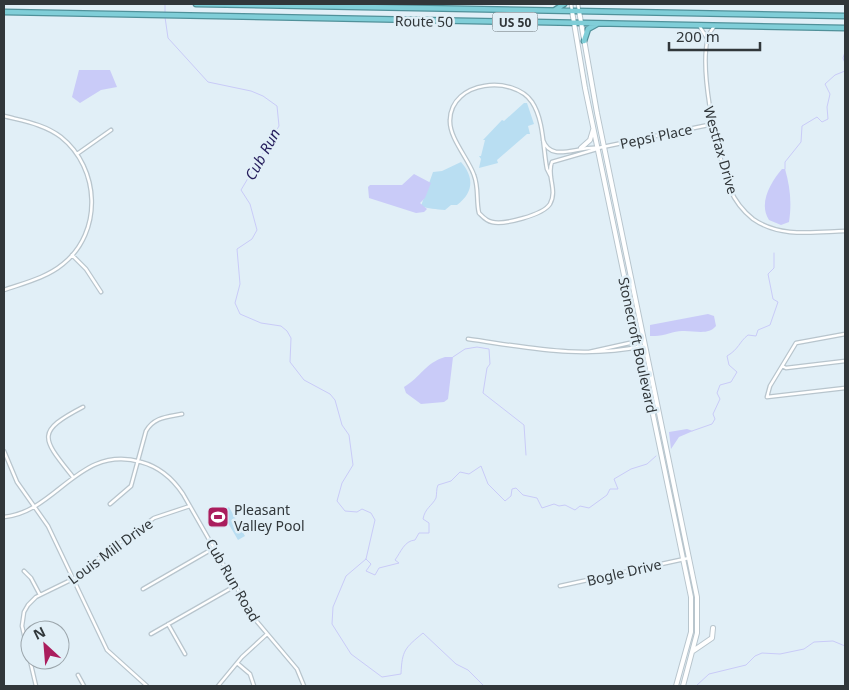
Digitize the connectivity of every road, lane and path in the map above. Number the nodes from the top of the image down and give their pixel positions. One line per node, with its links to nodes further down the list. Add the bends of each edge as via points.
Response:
1 (196, 4): 5 (highway, Route 50 / US 50)
2 (564, 4): 5 (highway)
3 (571, 4): 6 (street, Stonecroft Boulevard)
4 (578, 4): 7 (street, Stonecroft Boulevard)
5 (553, 10): 6 (highway, Route 50 / US 50)
6 (572, 11): 7 (highway, Route 50 / US 50); 10 (main road, Stonecroft Boulevard)
7 (579, 11): 9 (highway, Route 50 / US 50); 11 (main road, Stonecroft Boulevard)
8 (4, 12): 10 (highway, Route 50 / US 50)
9 (845, 16)
10 (573, 23): 11 (highway, Route 50 / US 50); 20 (main road, Stonecroft Boulevard)
11 (581, 23): 12 (highway, Route 50 / US 50); 17 (main road, Stonecroft Boulevard)
12 (599, 24): 13 (highway, Route 50 / US 50); 17 (highway, via 588,29)
13 (698, 25): 14 (highway, Route 50 / US 50); 16 (street)
14 (716, 26): 15 (highway, Route 50 / US 50); 16 (street)
15 (845, 28)
16 (707, 38): 19 (street, Westfax Drive, via 706,92)
17 (584, 41): 23 (main road, Stonecroft Boulevard)
18 (4, 116): 26 (street, via 49,130)
19 (713, 124): 23 (street, Pepsi Place); 28 (street, Westfax Drive, via 730,188 752,218 769,228 788,233)
20 (594, 128): 24 (main road, via 590,140); 25 (main road, Stonecroft Boulevard)
21 (111, 130): 26 (street)
22 (542, 139): 24 (street, via 547,149 555,153); 27 (street); 27 (street, via 534,104 516,89 474,87 464,92 453,106 451,128 473,172 478,188 478,209 484,218 500,222 543,211 552,199)
23 (604, 147): 25 (street, Pepsi Place); 34 (main road, Stonecroft Boulevard)
24 (581, 148): 25 (street)
25 (598, 148): 27 (street, via 554,160 550,168); 35 (main road, Stonecroft Boulevard)
26 (77, 154): 29 (street, via 90,182 92,204 86,232)
27 (551, 177)
28 (845, 231)
29 (72, 255): 30 (street, via 48,274); 31 (street)
30 (4, 290)
31 (101, 292)
32 (845, 334): 40 (street, via 798,341)
33 (468, 339): 38 (street)
34 (643, 340): 35 (street); 36 (main road, Stonecroft Boulevard)
35 (637, 341): 37 (main road, Stonecroft Boulevard); 38 (street)
36 (644, 346): 37 (street); 52 (main road, Stonecroft Boulevard)
37 (639, 347): 38 (street); 53 (main road, Stonecroft Boulevard)
38 (583, 354)
39 (845, 361): 40 (street)
40 (782, 366): 41 (street, via 767,397)
41 (845, 388)
42 (83, 407): 46 (street, via 56,421 49,435 51,448)
43 (182, 414): 45 (street, via 160,418 150,424)
44 (4, 451): 48 (street, via 17,482)
45 (138, 461): 46 (street, Cub Run Road, via 118,459 99,462); 47 (street, via 131,486); 49 (street, Cub Run Road, via 158,469 173,480)
46 (73, 477): 48 (street, Cub Run Road)
47 (110, 504)
48 (35, 506): 50 (street, Cub Run Road, via 20,514); 55 (street)
49 (190, 506): 51 (street, Cub Run Road); 55 (street, Louis Mill Drive, via 154,518)
50 (4, 517)
51 (214, 548): 56 (street, Cub Run Road); 58 (street)
52 (689, 558): 53 (street, Bogle Drive); 64 (main road, Stonecroft Boulevard, via 698,617)
53 (683, 559): 57 (street, Bogle Drive); 74 (main road, Stonecroft Boulevard, via 691,597 692,622)
54 (24, 571): 59 (street)
55 (73, 580): 59 (street, Louis Mill Drive); 70 (street, via 107,650)
56 (235, 586): 60 (street); 63 (street, Cub Run Road)
57 (560, 586)
58 (143, 589)
59 (40, 595): 68 (street, Louis Mill Drive, via 26,608 22,623)
60 (168, 624): 62 (street); 65 (street)
61 (714, 628): 64 (main road, via 712,638)
62 (151, 634)
63 (267, 634): 66 (street); 73 (street, Cub Run Road, via 297,669)
64 (693, 651): 75 (main road, Stonecroft Boulevard)
65 (185, 654)
66 (237, 663): 71 (street); 72 (street, via 250,674)
67 (78, 675): 69 (street)
68 (36, 686)
69 (84, 686)
70 (147, 686)
71 (218, 686)
72 (254, 686)
73 (304, 686)
74 (676, 686)
75 (683, 686)

